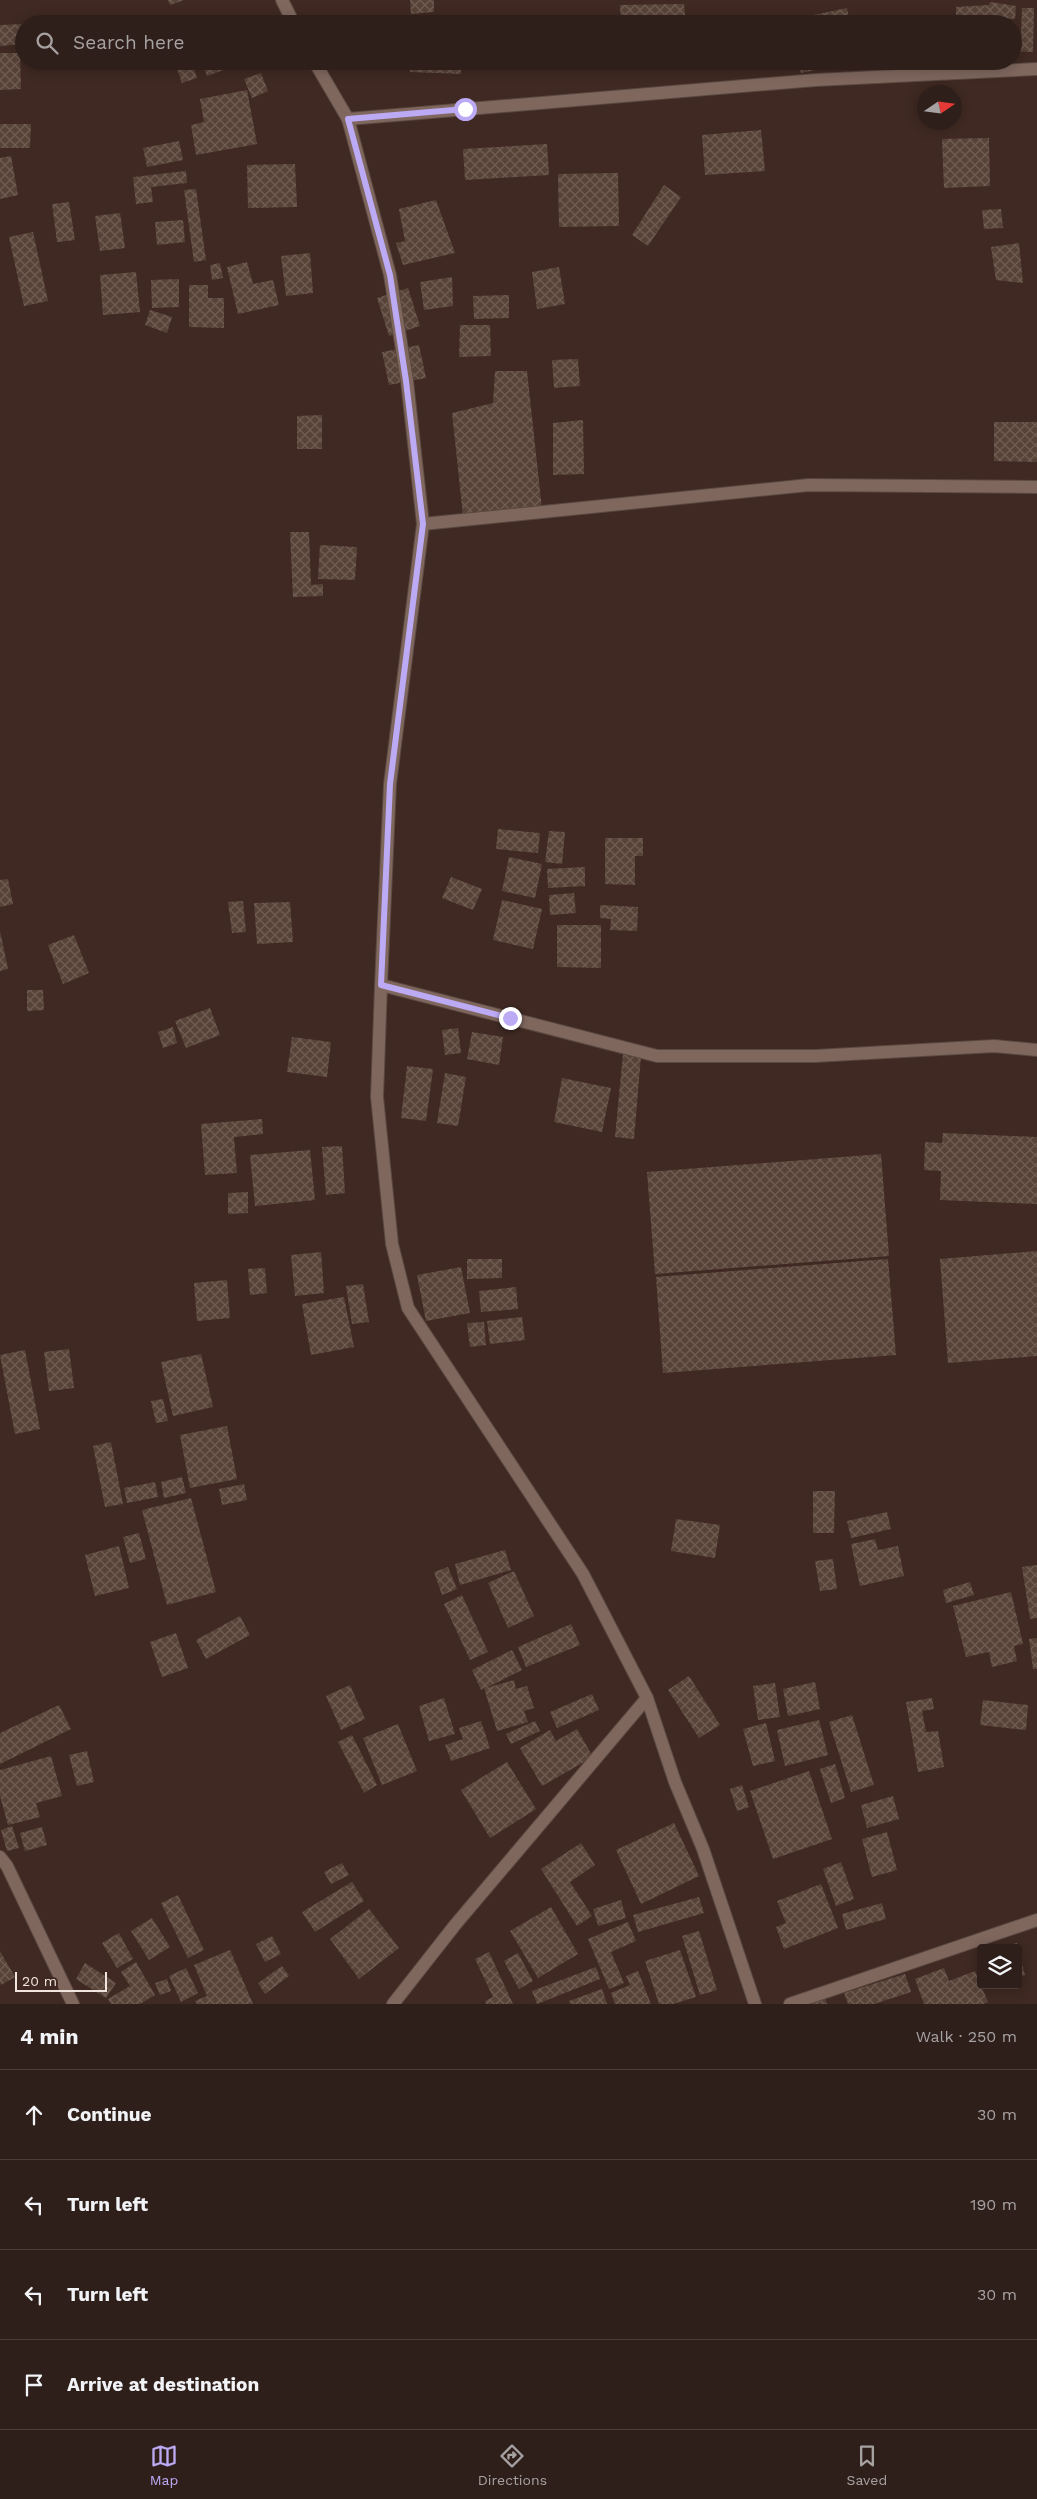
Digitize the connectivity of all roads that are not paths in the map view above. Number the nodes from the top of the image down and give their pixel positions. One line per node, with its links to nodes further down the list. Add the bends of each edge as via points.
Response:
1 (282, 0): 2 (street)
2 (290, 15)
3 (1037, 68): 4 (street)
4 (1022, 69)
5 (319, 70): 7 (street)
6 (1000, 70): 7 (street, via 816,80)
7 (348, 119): 9 (street, via 390,275)
8 (1037, 487): 9 (street, via 809,485)
9 (423, 524): 10 (street, via 390,784)
10 (381, 985): 11 (street, via 656,1056 815,1056 994,1046); 12 (street, via 378,1097 392,1244 408,1308 583,1574)
11 (1037, 1050)
12 (647, 1698): 16 (street, via 455,1925); 17 (street)
13 (0, 1857): 15 (street)
14 (1037, 1920): 18 (street)
15 (74, 2004)
16 (393, 2004)
17 (755, 2004)
18 (790, 2004)

